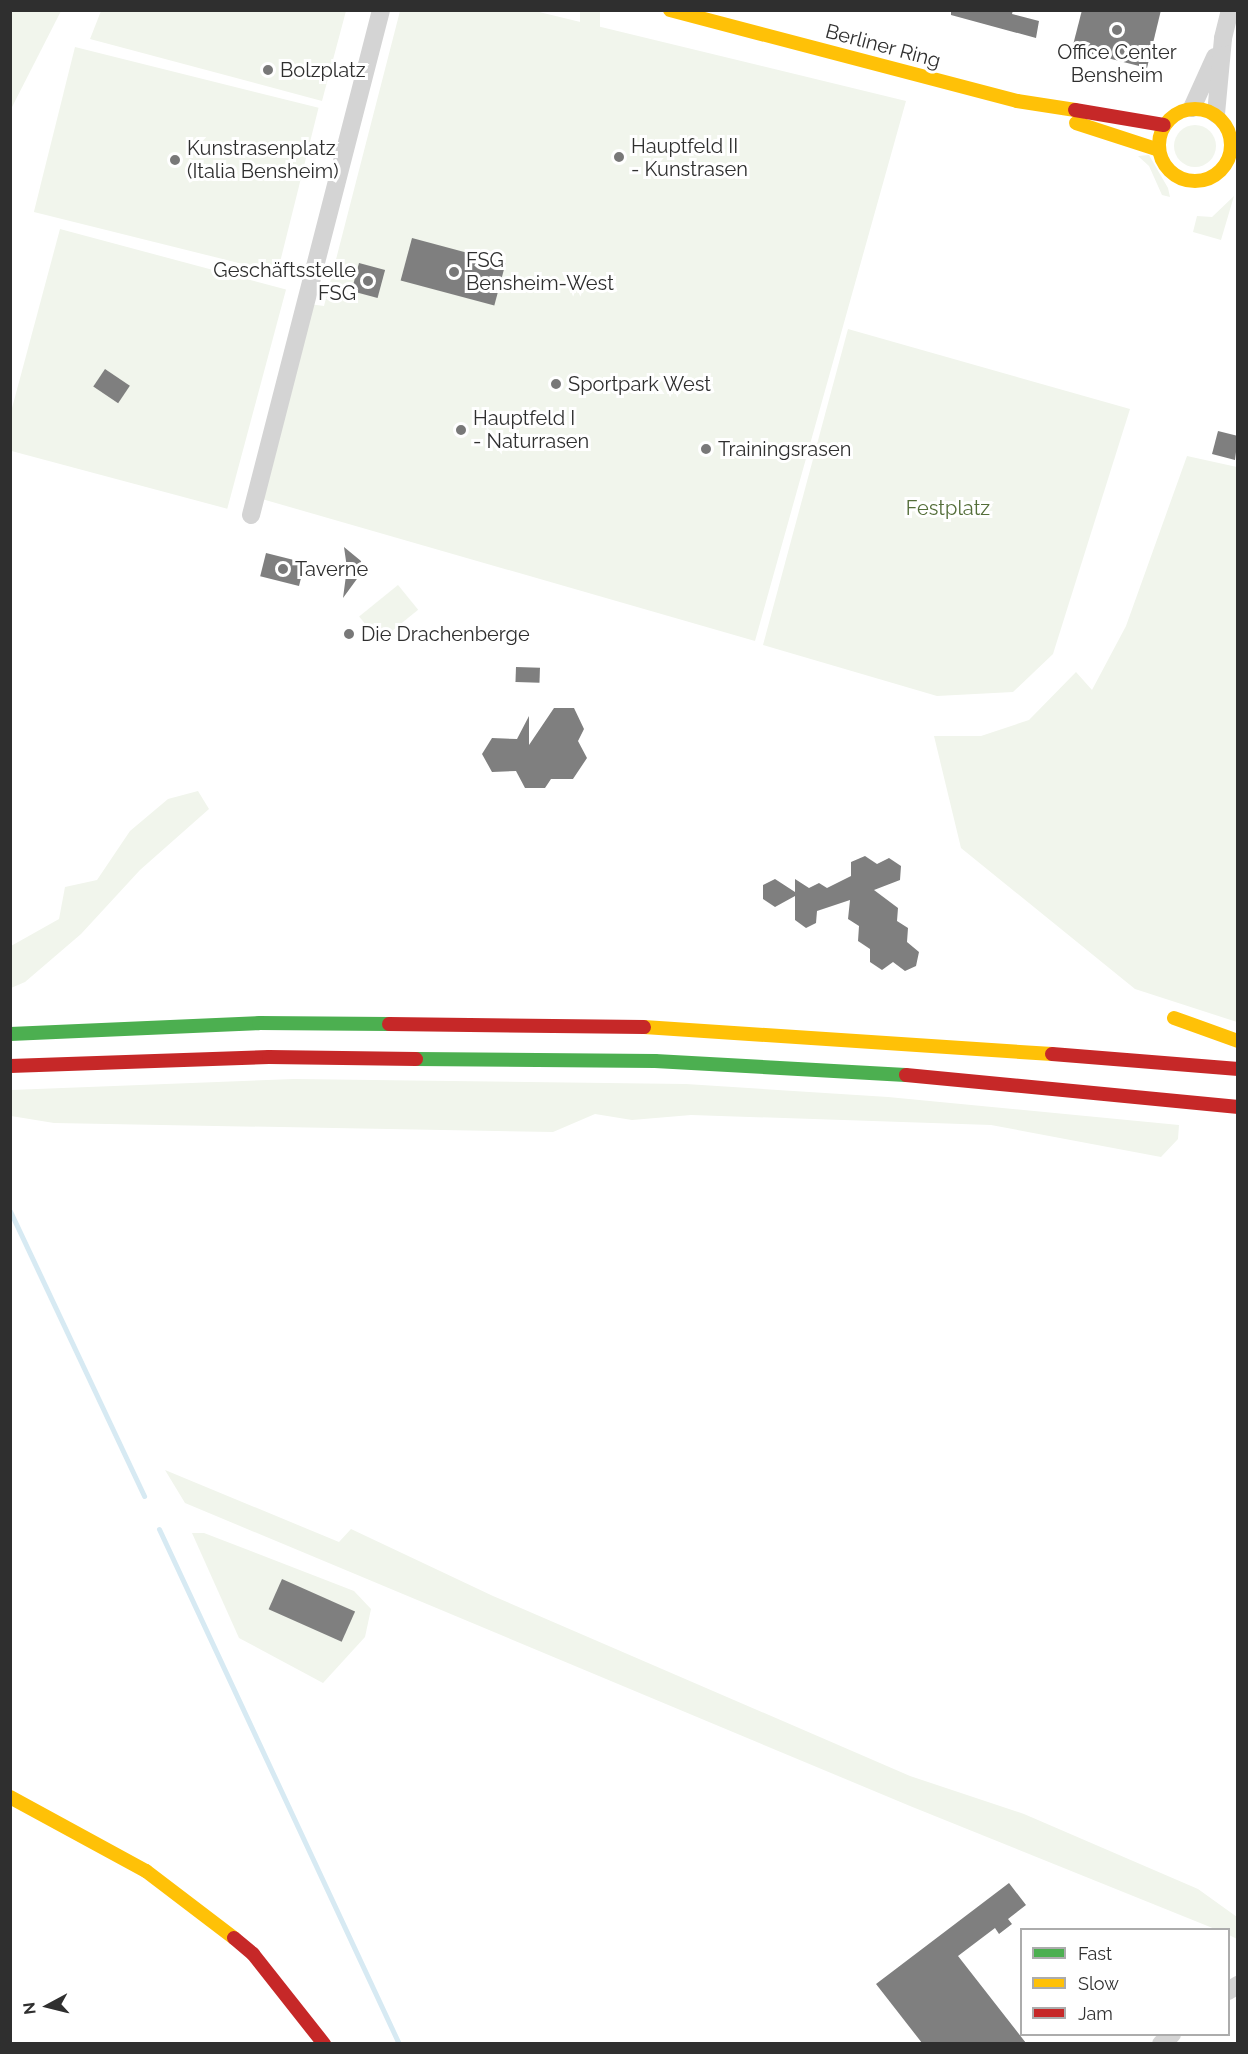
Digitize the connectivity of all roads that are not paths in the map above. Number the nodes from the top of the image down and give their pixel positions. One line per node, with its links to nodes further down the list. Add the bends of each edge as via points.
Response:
1 (381, 10): 12 (street)
2 (670, 10): 5 (main road, Berliner Ring)
3 (1230, 10): 4 (street)
4 (1223, 38): 6 (street); 7 (street)
5 (1017, 101): 8 (main road, Berliner Ring); 10 (main road, Berliner Ring, via 1042,113)
6 (1192, 108): 7 (main road); 8 (main road, via 1176,113)
7 (1216, 114): 9 (main road)
8 (1164, 125): 10 (main road)
9 (1235, 143): 11 (main road)
10 (1159, 150): 11 (main road, via 1166,166 1179,178 1191,181)
11 (1231, 167)
12 (251, 515)
13 (1174, 1018): 15 (main road)
14 (10, 1034): 17 (main road, via 259,1023 649,1027 903,1042)
15 (1238, 1041)
16 (10, 1066): 18 (main road, via 268,1057 655,1061 901,1075)
17 (1238, 1069)
18 (1238, 1107)
19 (10, 1797): 20 (main road, via 146,1871 205,1913 253,1954)
20 (324, 2043)

